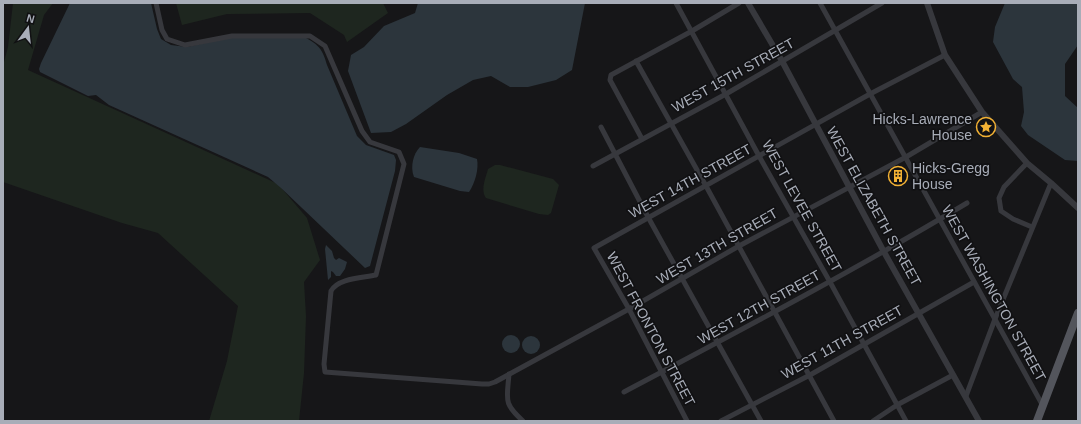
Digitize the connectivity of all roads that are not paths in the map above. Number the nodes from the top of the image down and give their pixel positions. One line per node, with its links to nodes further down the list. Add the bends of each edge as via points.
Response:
1 (156, 3): 48 (street, WEST 13TH STREET, via 167,40 185,45 232,36 310,36 325,46 362,131 370,142 399,152 404,164 376,276 341,282 330,291 325,372 482,384 489,384)
2 (676, 3): 8 (street, WEST LEVEE STREET)
3 (739, 3): 8 (street)
4 (748, 3): 12 (street, WEST ELIZABETH STREET)
5 (820, 3): 9 (street, WEST WASHINGTON STREET)
6 (882, 3): 9 (street, WEST 15TH STREET)
7 (927, 3): 10 (street)
8 (692, 30): 11 (street); 13 (street, WEST LEVEE STREET)
9 (835, 32): 12 (street, WEST 15TH STREET); 14 (street, WEST WASHINGTON STREET)
10 (945, 55): 14 (street, WEST 14TH STREET); 15 (street)
11 (636, 61): 16 (street); 19 (street, via 615,72 610,80)
12 (782, 62): 13 (street, WEST 15TH STREET); 17 (street, WEST ELIZABETH STREET)
13 (726, 94): 16 (street, WEST 15TH STREET); 21 (street, WEST LEVEE STREET)
14 (870, 94): 17 (street, WEST 14TH STREET); 22 (street, WEST WASHINGTON STREET)
15 (982, 112): 22 (street, WEST 13TH STREET); 23 (street)
16 (671, 124): 19 (street, WEST 15TH STREET); 26 (street)
17 (816, 125): 21 (street, WEST 14TH STREET); 27 (street, WEST ELIZABETH STREET)
18 (601, 127): 20 (street)
19 (642, 139): 20 (street, WEST 15TH STREET)
20 (614, 153): 24 (street, WEST 15TH STREET); 30 (street)
21 (760, 156): 26 (street, WEST 14TH STREET); 31 (street, WEST LEVEE STREET)
22 (906, 157): 27 (street, WEST 13TH STREET); 32 (street, WEST WASHINGTON STREET)
23 (1027, 162): 25 (street); 33 (street, via 1004,187 999,198 1001,211)
24 (593, 166)
25 (1051, 183): 29 (street); 33 (street)
26 (706, 186): 30 (street, WEST 14TH STREET); 34 (street)
27 (850, 186): 31 (street, WEST 13TH STREET); 36 (street, WEST ELIZABETH STREET)
28 (967, 203): 32 (street, WEST 12TH STREET)
29 (1078, 208)
30 (648, 217): 35 (street, WEST 14TH STREET); 37 (street)
31 (792, 217): 34 (street, WEST 13TH STREET); 38 (street, WEST LEVEE STREET)
32 (940, 219): 36 (street, WEST 12TH STREET); 39 (street, WEST WASHINGTON STREET)
33 (1032, 227): 44 (street)
34 (739, 246): 37 (street, WEST 13TH STREET); 41 (street)
35 (594, 248): 40 (street, WEST FRONTON STREET)
36 (884, 252): 38 (street, WEST 12TH STREET); 42 (street, WEST ELIZABETH STREET)
37 (683, 279): 40 (street, WEST 13TH STREET); 45 (street)
38 (830, 282): 41 (street, WEST 12TH STREET); 46 (street, WEST LEVEE STREET)
39 (974, 282): 42 (street, WEST 11TH STREET); 44 (street, WEST WASHINGTON STREET)
40 (629, 309): 47 (street, WEST FRONTON STREET); 48 (street, WEST 13TH STREET)
41 (774, 312): 45 (street, WEST 12TH STREET); 49 (street)
42 (919, 313): 46 (street, WEST 11TH STREET); 50 (street, WEST ELIZABETH STREET)
43 (1078, 313): 55 (main road)
44 (995, 319): 52 (street); 55 (street, WEST WASHINGTON STREET)
45 (717, 344): 47 (street, WEST 12TH STREET); 53 (street)
46 (864, 344): 49 (street, WEST 11TH STREET); 54 (street, WEST LEVEE STREET)
47 (662, 372): 51 (street, WEST 12TH STREET); 57 (street, WEST FRONTON STREET)
48 (509, 374): 56 (street, via 507,400 512,411)
49 (810, 375): 53 (street, WEST 11TH STREET); 60 (street)
50 (953, 375): 52 (street, WEST ELIZABETH STREET); 54 (street)
51 (624, 392)
52 (966, 396): 63 (street, WEST ELIZABETH STREET)
53 (751, 405): 58 (street, WEST 11TH STREET); 59 (street)
54 (897, 405): 61 (street); 62 (street, WEST LEVEE STREET)
55 (1043, 406): 64 (main road)
56 (523, 421)
57 (687, 421)
58 (721, 421)
59 (761, 421)
60 (834, 421)
61 (873, 421)
62 (906, 421)
63 (979, 421)
64 (1037, 421)

